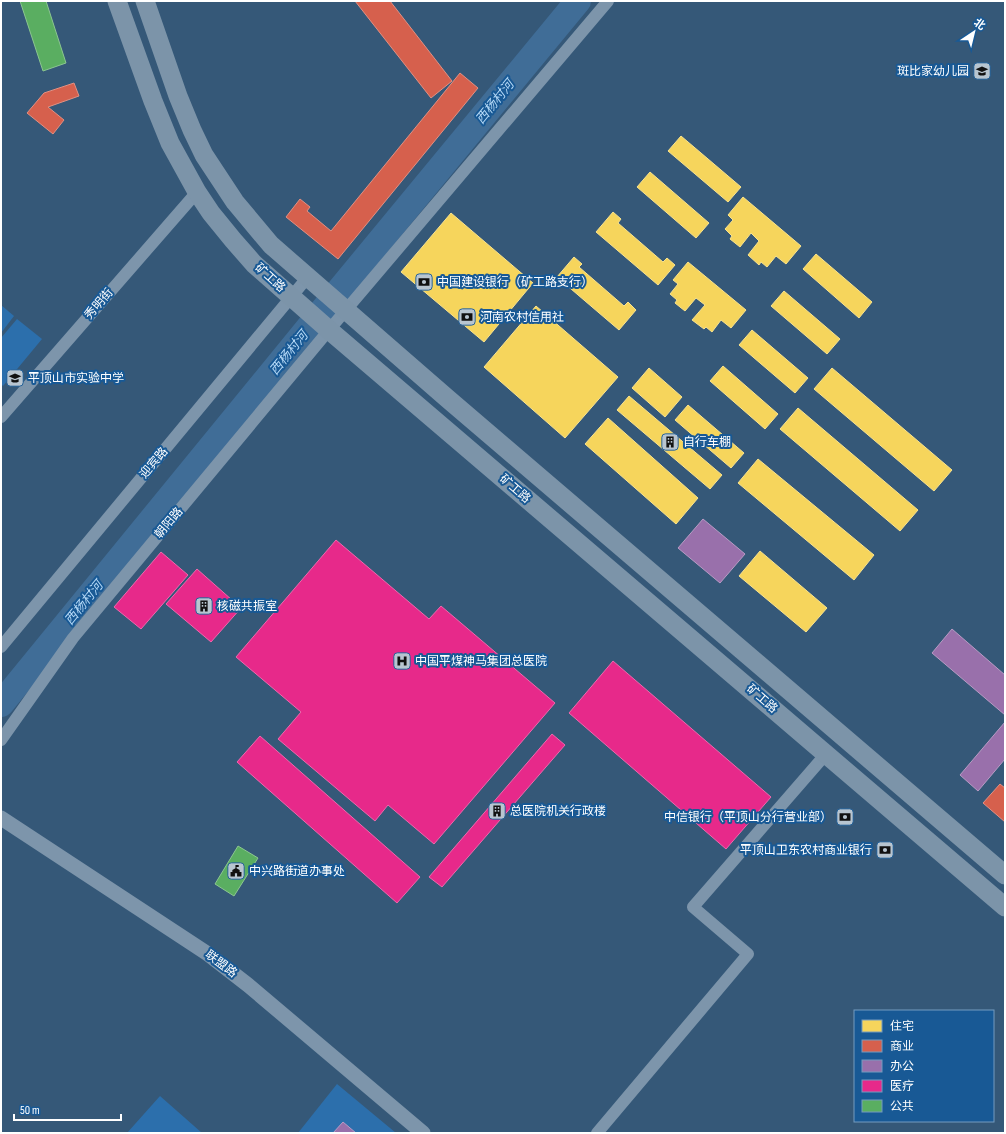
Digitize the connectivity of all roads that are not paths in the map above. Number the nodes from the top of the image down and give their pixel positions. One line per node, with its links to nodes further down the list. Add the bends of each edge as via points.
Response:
1 (117, 1): 4 (main road, 矿工路, via 170,143)
2 (145, 1): 5 (main road, 矿工路, via 178,96 204,155 235,202 271,246)
3 (608, 1): 7 (street, 朝阳路)
4 (197, 192): 6 (main road, 矿工路, via 211,213 254,264); 9 (street, 秀明街)
5 (314, 284): 6 (street, 迎宾路); 7 (main road, 矿工路)
6 (298, 303): 8 (main road, 矿工路); 10 (street, 迎宾路)
7 (345, 311): 8 (street, 朝阳路); 14 (main road, 矿工路)
8 (329, 330): 11 (street, 朝阳路, via 73,638); 12 (main road, 矿工路)
9 (1, 417)
10 (1, 647)
11 (1, 740)
12 (826, 754): 15 (main road, 矿工路); 17 (street, via 693,907 748,954)
13 (1, 818): 16 (street, 联盟路, via 208,954)
14 (1005, 875)
15 (1005, 907)
16 (423, 1133)
17 (597, 1133)

